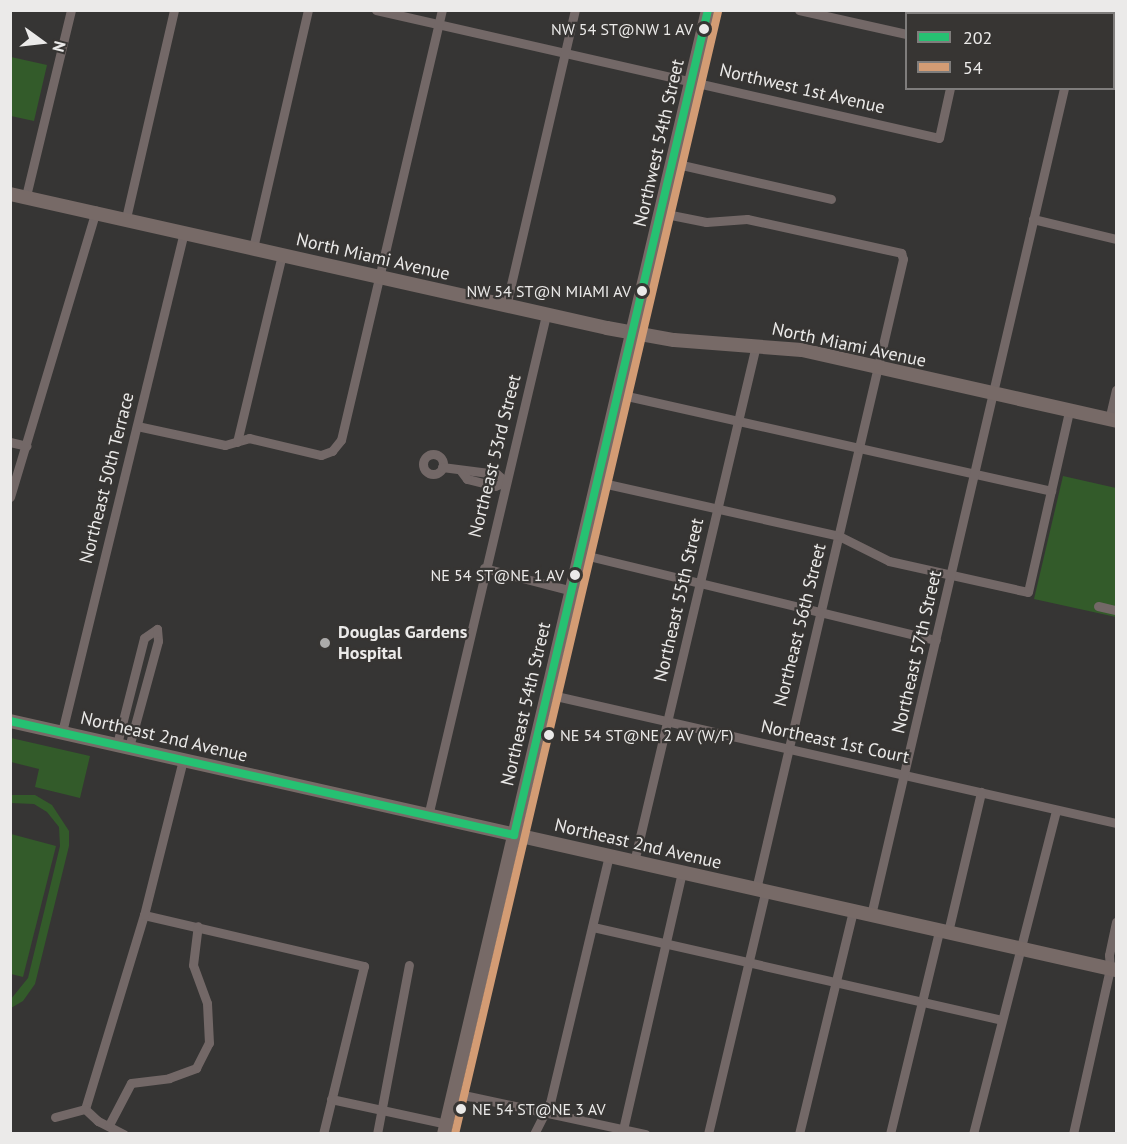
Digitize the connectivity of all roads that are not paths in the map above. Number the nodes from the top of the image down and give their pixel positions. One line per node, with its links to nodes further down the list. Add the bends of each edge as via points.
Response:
1 (71, 10): 17 (street)
2 (174, 10): 21 (street)
3 (308, 10): 25 (street)
4 (376, 10): 9 (street, Northwest 1st Avenue)
5 (442, 10): 9 (street)
6 (574, 10): 11 (street)
7 (708, 10): 12 (main road, Northwest 54th Street)
8 (799, 10): 10 (street)
9 (439, 25): 11 (street, Northwest 1st Avenue); 27 (street)
10 (905, 34)
11 (564, 54): 12 (street, Northwest 1st Avenue); 29 (street)
12 (692, 81): 13 (street, Northwest 1st Avenue, via 939,138); 15 (main road, Northwest 54th Street)
13 (950, 90)
14 (1064, 90): 22 (street, Northeast 57th Street)
15 (673, 163): 18 (street); 20 (main road, Northwest 54th Street)
16 (10, 194): 17 (main road, North Miami Avenue)
17 (26, 196): 19 (main road, North Miami Avenue)
18 (831, 199)
19 (96, 212): 21 (main road, North Miami Avenue); 43 (street)
20 (661, 213): 28 (main road, Northwest 54th Street); 33 (street, Northeast 56th Street, via 706,222 747,219 901,253 903,259)
21 (126, 218): 23 (main road, North Miami Avenue)
22 (1033, 219): 24 (street); 36 (street, Northeast 57th Street)
23 (184, 232): 25 (main road, North Miami Avenue); 40 (street, Northeast 50th Terrace)
24 (1116, 239)
25 (253, 248): 26 (main road, North Miami Avenue)
26 (282, 255): 27 (main road, North Miami Avenue); 42 (street)
27 (380, 276): 29 (main road, North Miami Avenue); 42 (street, via 341,440 332,451 321,455 249,438)
28 (645, 284): 31 (main road, Northeast 54th Street)
29 (507, 306): 30 (main road, North Miami Avenue)
30 (546, 315): 31 (main road, North Miami Avenue); 47 (street, Northeast 53rd Street)
31 (633, 334): 32 (main road, North Miami Avenue); 35 (main road, Northeast 54th Street)
32 (756, 345): 33 (main road, North Miami Avenue, via 802,350); 38 (street, Northeast 55th Street)
33 (878, 368): 36 (main road, North Miami Avenue); 44 (street, Northeast 56th Street)
34 (1116, 390): 39 (street)
35 (618, 394): 38 (street); 48 (main road, Northeast 54th Street)
36 (993, 395): 37 (main road, North Miami Avenue); 46 (street, Northeast 57th Street)
37 (1070, 411): 39 (main road, North Miami Avenue); 49 (street)
38 (738, 420): 44 (street); 51 (street, Northeast 55th Street)
39 (1113, 421)
40 (137, 426): 42 (street, via 225,445); 67 (street, Northeast 50th Terrace)
41 (10, 442): 43 (street)
42 (237, 442)
43 (27, 446): 50 (street)
44 (859, 448): 46 (street); 52 (street, Northeast 56th Street)
45 (442, 467): 47 (street, via 461,471 467,467 497,474)
46 (976, 473): 49 (street); 55 (street, Northeast 57th Street)
47 (506, 482): 54 (street, Northeast 53rd Street)
48 (598, 482): 51 (street); 53 (main road, Northeast 54th Street)
49 (1051, 491): 55 (street, via 1029,592)
50 (10, 497)
51 (718, 508): 52 (street); 56 (street, Northeast 55th Street)
52 (839, 536): 55 (street, via 889,561); 60 (street, Northeast 56th Street)
53 (580, 554): 56 (street); 57 (main road, Northeast 54th Street)
54 (484, 568): 57 (street); 74 (street, Northeast 53rd Street)
55 (952, 574): 61 (street, Northeast 57th Street)
56 (700, 584): 60 (street); 65 (street, Northeast 55th Street)
57 (572, 591): 64 (main road, Northeast 54th Street)
58 (1098, 606): 59 (street)
59 (1116, 610)
60 (822, 612): 61 (street); 69 (street, Northeast 56th Street)
61 (936, 640): 71 (street, Northeast 57th Street)
62 (139, 656): 63 (street); 63 (street, via 144,638 156,629 158,641); 68 (street)
63 (152, 660): 68 (street)
64 (547, 694): 65 (street, Northeast 1st Court); 76 (main road, Northeast 54th Street)
65 (668, 720): 69 (street, Northeast 1st Court); 78 (street, Northeast 55th Street)
66 (10, 721): 67 (main road, Northeast 2nd Avenue)
67 (62, 732): 68 (main road, Northeast 2nd Avenue)
68 (123, 746): 70 (main road, Northeast 2nd Avenue)
69 (787, 750): 71 (street, Northeast 1st Court); 80 (street, Northeast 56th Street)
70 (183, 759): 74 (main road, Northeast 2nd Avenue); 82 (street)
71 (906, 774): 72 (street, Northeast 1st Court); 83 (street, Northeast 57th Street)
72 (981, 792): 73 (street, Northeast 1st Court); 87 (street)
73 (1056, 810): 75 (street, Northeast 1st Court); 89 (street)
74 (428, 816): 76 (main road, Northeast 2nd Avenue)
75 (1116, 823)
76 (514, 835): 77 (main road, Northeast 2nd Avenue); 96 (main road, Northeast 54th Street)
77 (609, 856): 78 (main road, Northeast 2nd Avenue); 86 (street)
78 (634, 862): 79 (main road, Northeast 2nd Avenue)
79 (682, 873): 80 (main road, Northeast 2nd Avenue); 88 (street)
80 (760, 891): 81 (main road, Northeast 2nd Avenue); 90 (street, Northeast 56th Street)
81 (853, 911): 83 (main road, Northeast 2nd Avenue); 93 (street)
82 (144, 915): 85 (street); 98 (street)
83 (871, 915): 87 (main road, Northeast 2nd Avenue)
84 (1116, 922): 92 (street, via 1109,955)
85 (198, 926): 97 (street, via 364,966); 102 (street, via 193,965 207,1003 209,1043 196,1068 168,1078 131,1083)
86 (593, 927): 88 (street); 100 (street, via 550,1102)
87 (944, 932): 89 (main road, Northeast 2nd Avenue); 94 (street)
88 (665, 944): 90 (street); 104 (street)
89 (1022, 948): 92 (main road, Northeast 2nd Avenue); 95 (street)
90 (748, 961): 93 (street); 110 (street, Northeast 56th Street)
91 (409, 966): 99 (street, via 389,1053 394,1059)
92 (1114, 966): 114 (street)
93 (836, 983): 94 (street); 111 (street)
94 (922, 1001): 95 (street); 112 (street)
95 (1002, 1020): 113 (street)
96 (454, 1093): 100 (street); 103 (main road, Northeast 54th Street)
97 (331, 1099): 99 (street); 106 (street)
98 (85, 1109): 101 (street); 102 (street)
99 (382, 1109): 103 (street); 107 (street)
100 (543, 1111): 104 (street); 108 (street)
101 (55, 1117)
102 (109, 1125): 105 (street)
103 (445, 1129)
104 (623, 1131): 109 (street)
105 (124, 1134)
106 (323, 1134)
107 (377, 1134)
108 (534, 1134)
109 (646, 1134)
110 (708, 1134)
111 (799, 1134)
112 (890, 1134)
113 (973, 1134)
114 (1073, 1134)

